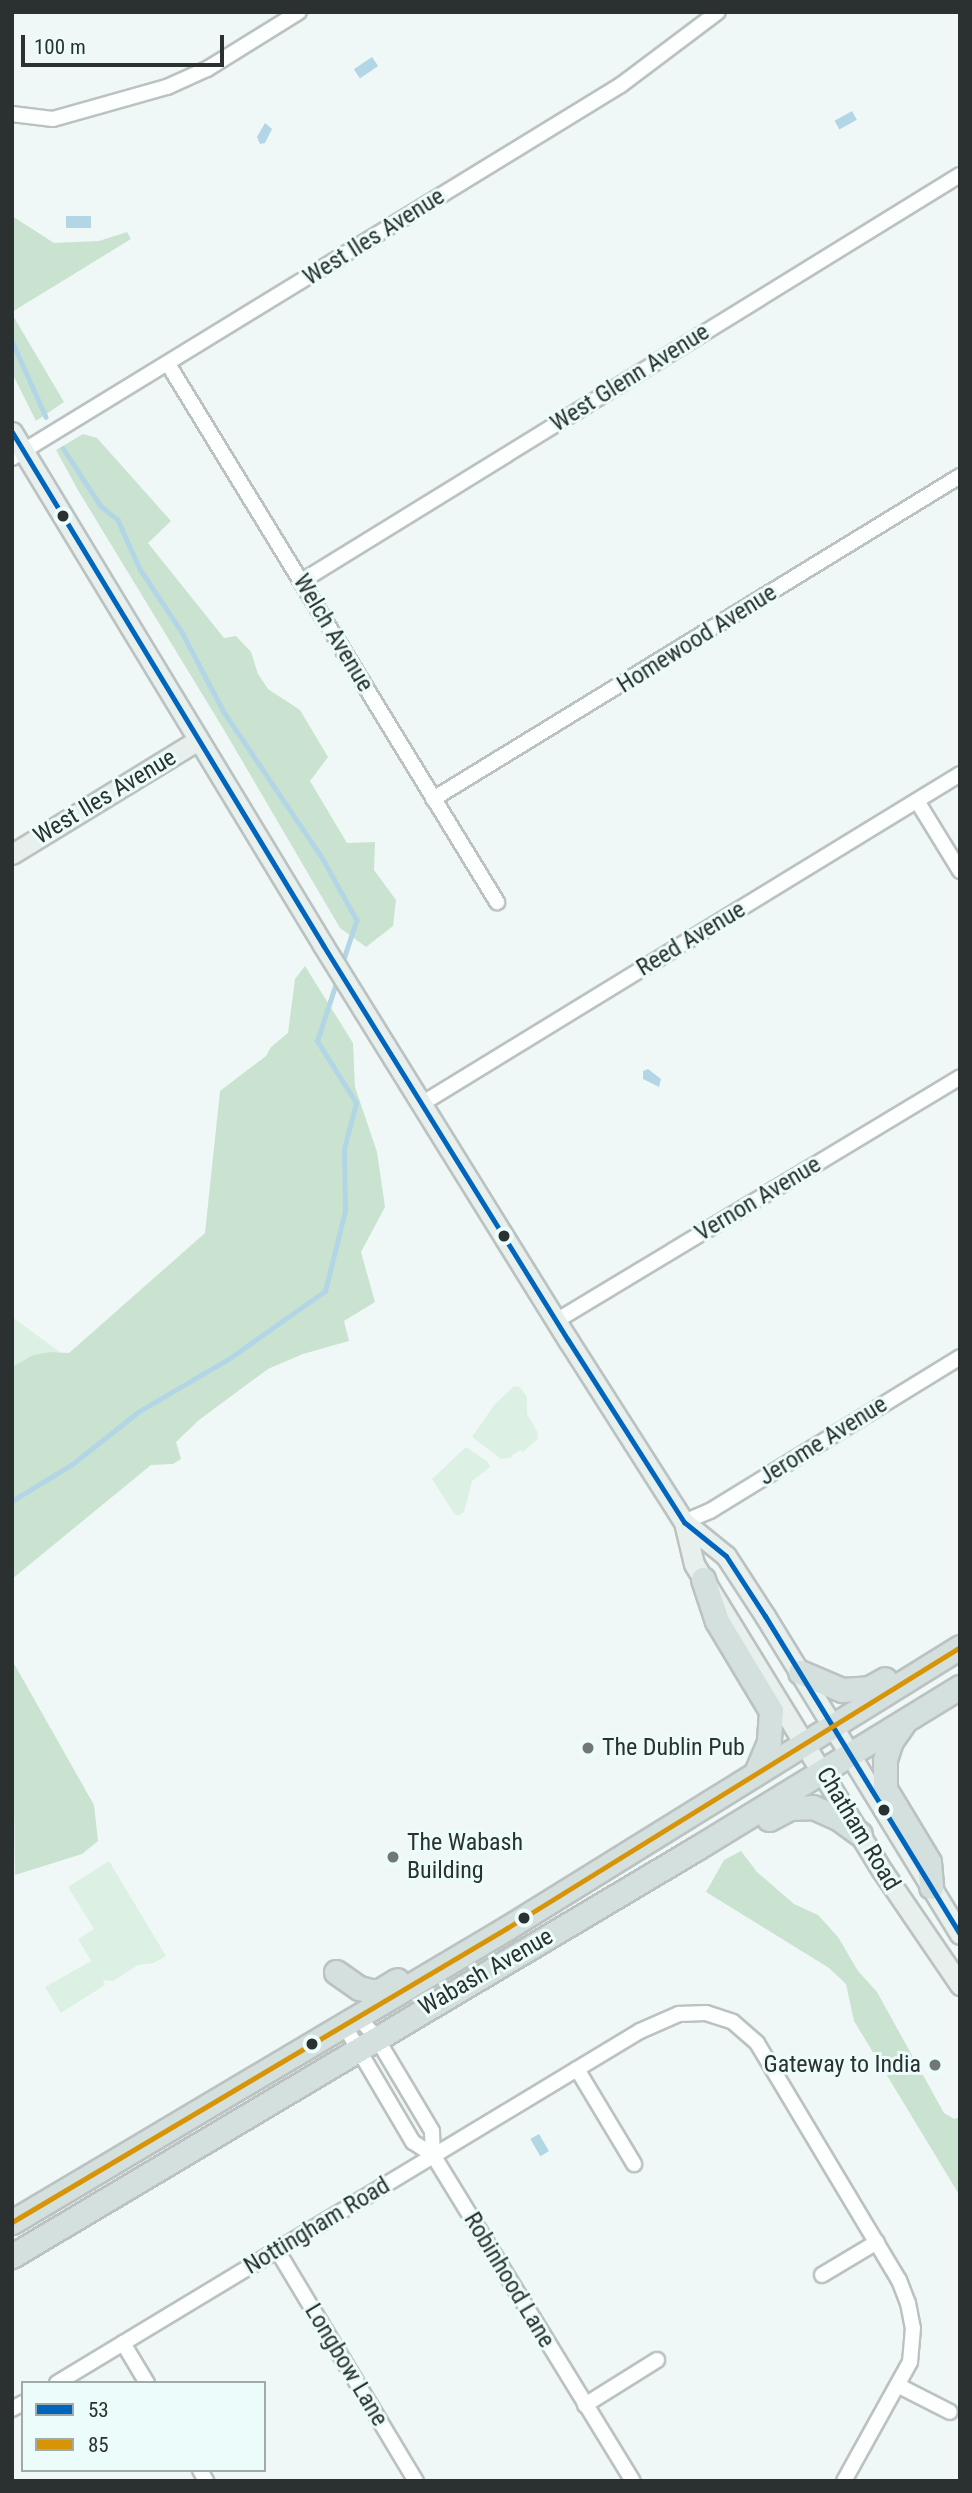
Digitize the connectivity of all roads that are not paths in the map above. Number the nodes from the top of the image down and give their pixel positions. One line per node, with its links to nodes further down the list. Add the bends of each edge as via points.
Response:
1 (299, 12): 3 (street, via 167,88 52,118)
2 (718, 12): 5 (street, West Iles Avenue, via 621,85)
3 (12, 114)
4 (960, 175): 9 (street, West Glenn Avenue)
5 (168, 365): 7 (street, West Iles Avenue); 9 (street, Welch Avenue)
6 (12, 432): 7 (main road, Chatham Road)
7 (18, 455): 10 (main road, Chatham Road)
8 (960, 476): 12 (street, Homewood Avenue)
9 (302, 581): 12 (street, Welch Avenue)
10 (198, 740): 14 (main road, West Iles Avenue); 18 (main road, Chatham Road)
11 (960, 775): 13 (street, Reed Avenue)
12 (433, 799): 16 (street, Welch Avenue)
13 (917, 801): 15 (street); 18 (street, Reed Avenue)
14 (12, 854)
15 (960, 871)
16 (497, 902)
17 (960, 1077): 19 (street, Vernon Avenue)
18 (423, 1103): 19 (main road, Chatham Road)
19 (556, 1321): 21 (main road, Chatham Road)
20 (960, 1357): 21 (street, Jerome Avenue, via 710,1511)
21 (684, 1522): 22 (main road, Chatham Road, via 694,1564); 24 (main road, Chatham Road, via 726,1556)
22 (703, 1578): 28 (main road, Chatham Road); 31 (main road, via 717,1621 771,1711 769,1742)
23 (955, 1650): 24 (main road, via 925,1654 859,1690 839,1690); 27 (main road, Wabash Avenue)
24 (800, 1672): 27 (main road, Chatham Road)
25 (960, 1687): 26 (main road, Wabash Avenue)
26 (908, 1719): 29 (main road, Wabash Avenue); 33 (main road, via 891,1741 885,1760 885,1789 929,1862)
27 (832, 1725): 28 (main road, Wabash Avenue); 29 (main road, Chatham Road)
28 (805, 1743): 30 (main road, Chatham Road); 31 (main road, Wabash Avenue)
29 (850, 1755): 30 (main road, Wabash Avenue); 33 (main road, Chatham Road)
30 (823, 1772): 32 (main road, Chatham Road); 34 (main road, Wabash Avenue)
31 (755, 1773): 35 (main road, Wabash Avenue)
32 (860, 1834): 34 (main road, via 817,1808 790,1808 615,1911); 38 (main road, Chatham Road)
33 (931, 1887): 36 (main road, Chatham Road)
34 (566, 1925): 40 (main road, Wabash Avenue)
35 (507, 1928): 37 (main road, via 465,1939 379,1991 359,1989); 39 (main road, Wabash Avenue)
36 (960, 1934)
37 (336, 1972)
38 (960, 1985)
39 (351, 2021): 40 (street, Robinhood Lane); 40 (street, Robinhood Lane); 44 (main road, Wabash Avenue)
40 (366, 2043): 42 (street, Robinhood Lane, via 413,2143); 42 (street, Robinhood Lane, via 432,2131); 47 (main road, Wabash Avenue)
41 (577, 2069): 42 (street, Nottingham Road); 43 (street); 45 (street, Nottingham Road, via 669,2017 706,2014 733,2022 766,2056)
42 (433, 2155): 46 (street, Nottingham Road); 54 (street, Robinhood Lane)
43 (634, 2164)
44 (12, 2222)
45 (877, 2242): 48 (street); 53 (street, Nottingham Road, via 899,2280 913,2328 910,2362)
46 (276, 2250): 49 (street, Nottingham Road); 56 (street, Longbow Lane)
47 (12, 2256)
48 (821, 2275)
49 (123, 2343): 51 (street, Nottingham Road); 52 (street)
50 (657, 2360): 54 (street)
51 (60, 2381)
52 (146, 2381)
53 (899, 2386): 55 (street); 58 (street, Nottingham Road)
54 (585, 2405): 57 (street, Robinhood Lane)
55 (950, 2412)
56 (416, 2481)
57 (633, 2481)
58 (844, 2481)

